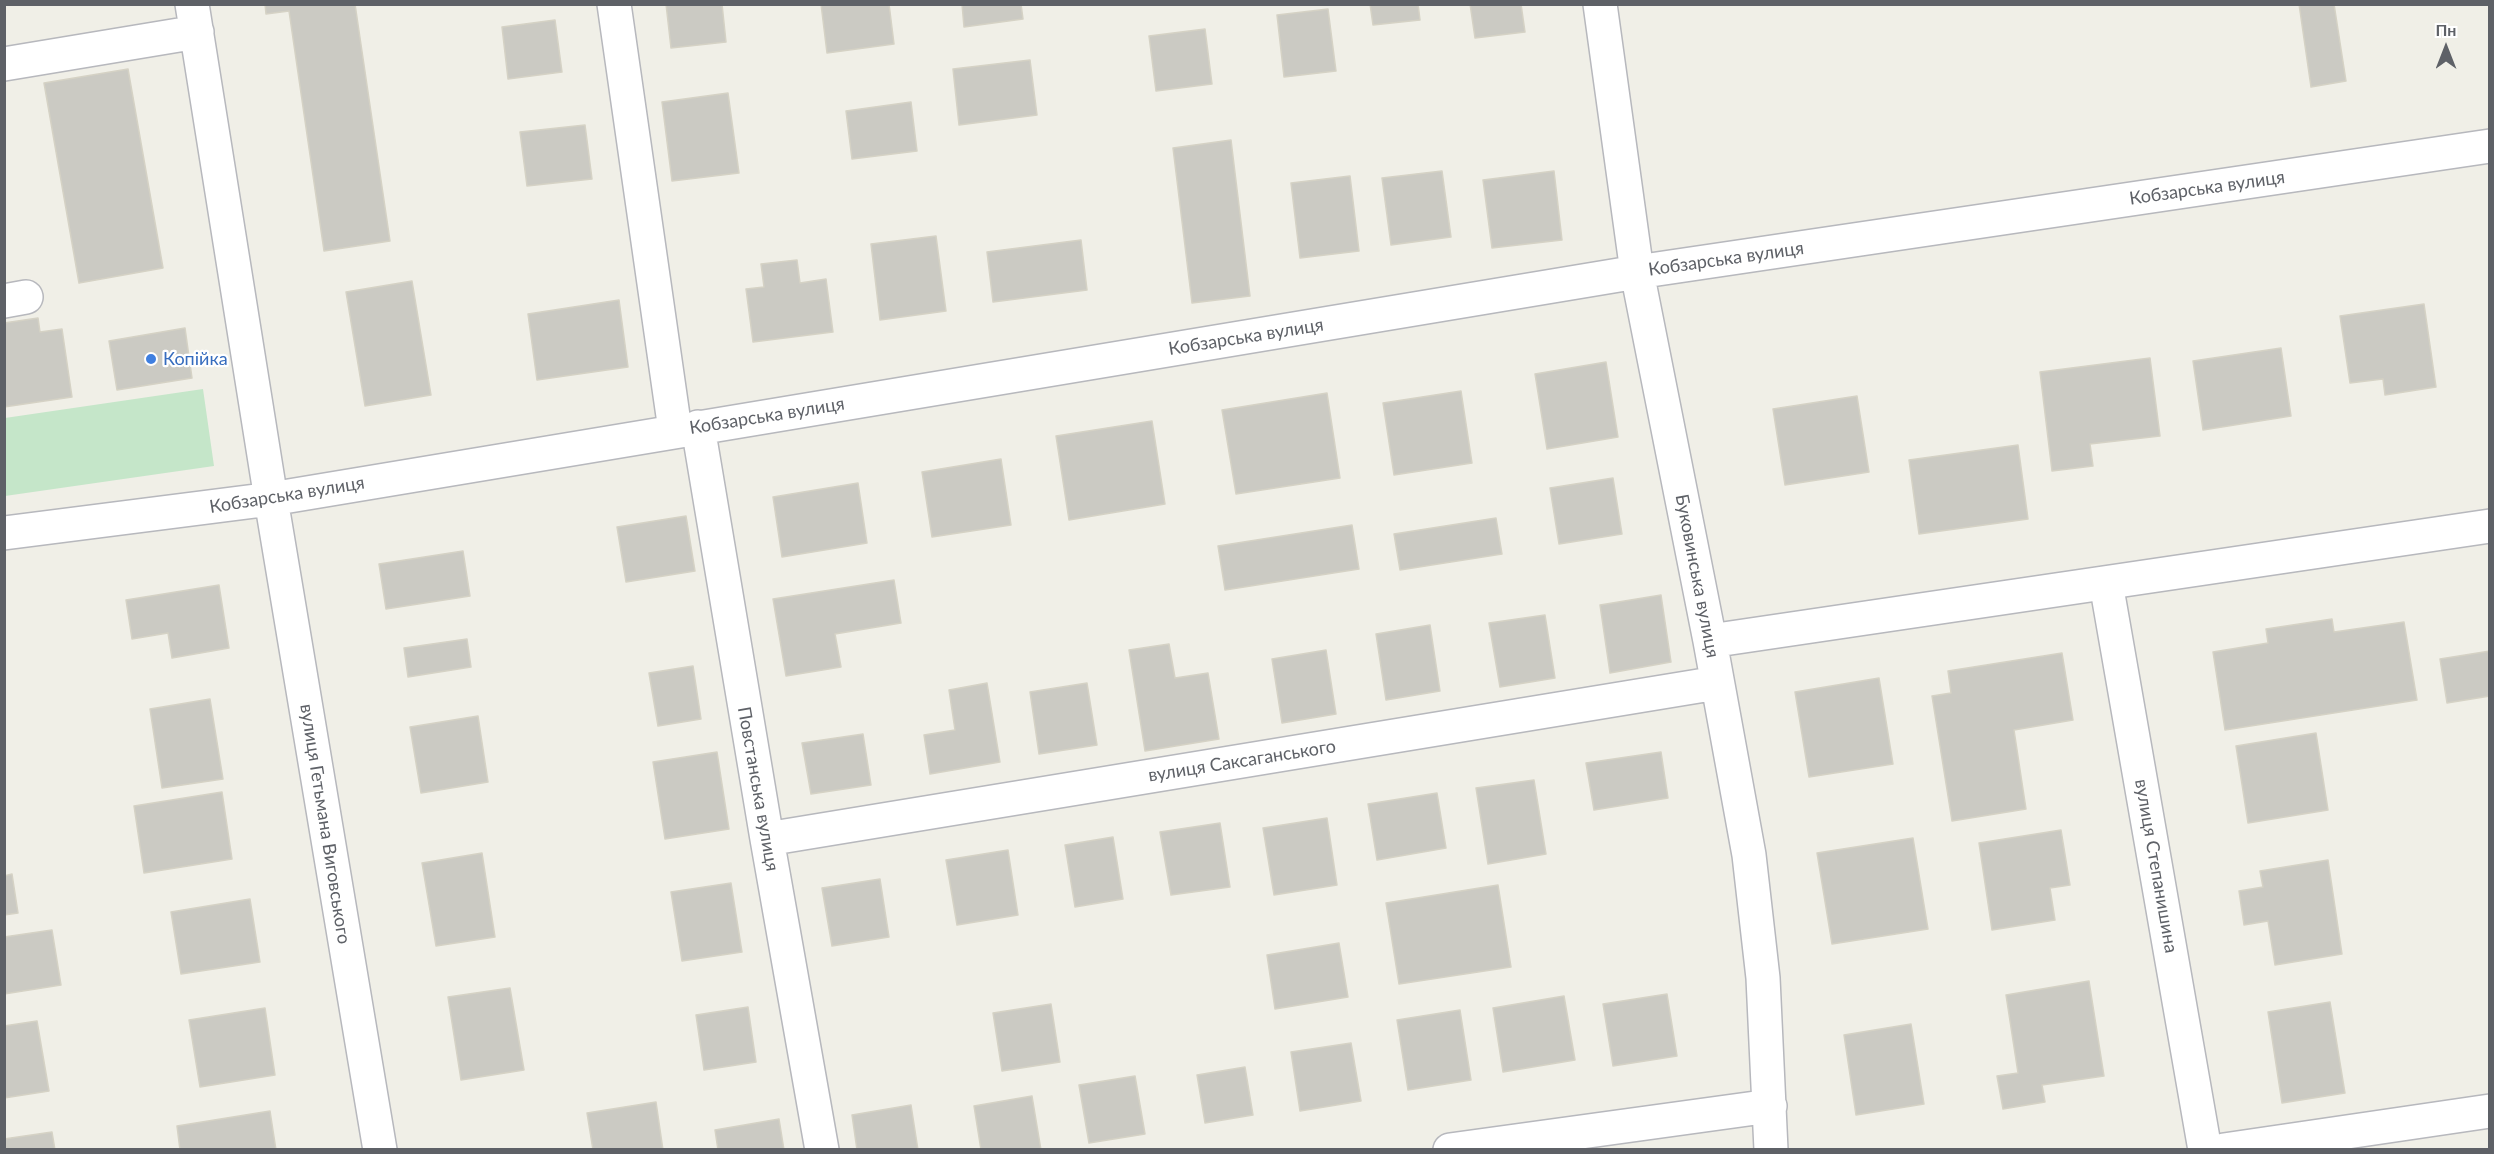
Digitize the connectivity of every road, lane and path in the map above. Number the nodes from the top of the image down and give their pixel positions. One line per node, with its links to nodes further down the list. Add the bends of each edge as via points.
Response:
1 (614, 4): 7 (street, Повстанська вулиця)
2 (1600, 4): 6 (street, Буковинська вулиця)
3 (194, 18): 4 (street); 8 (street, вулиця Гетьмана Виговського)
4 (4, 64)
5 (2490, 146): 6 (street, Кобзарська вулиця)
6 (1637, 272): 7 (street, Кобзарська вулиця); 12 (street, Буковинська вулиця)
7 (687, 429): 8 (street, Кобзарська вулиця); 14 (street, Повстанська вулиця)
8 (271, 499): 10 (street, Кобзарська вулиця); 17 (street, вулиця Гетьмана Виговського)
9 (2490, 526): 11 (street)
10 (4, 533)
11 (2106, 583): 12 (street); 21 (street, вулиця Степанишина)
12 (1710, 641): 13 (street, Буковинська вулиця)
13 (1717, 683): 14 (street, вулиця Саксаганського); 15 (street, Буковинська вулиця, via 1749,855 1763,978)
14 (767, 839): 18 (street, Повстанська вулиця)
15 (1770, 1106): 19 (street); 20 (street, Буковинська вулиця)
16 (2490, 1111): 22 (street)
17 (380, 1149)
18 (822, 1149)
19 (1450, 1149)
20 (1771, 1149)
21 (2205, 1149)
22 (2224, 1149)

